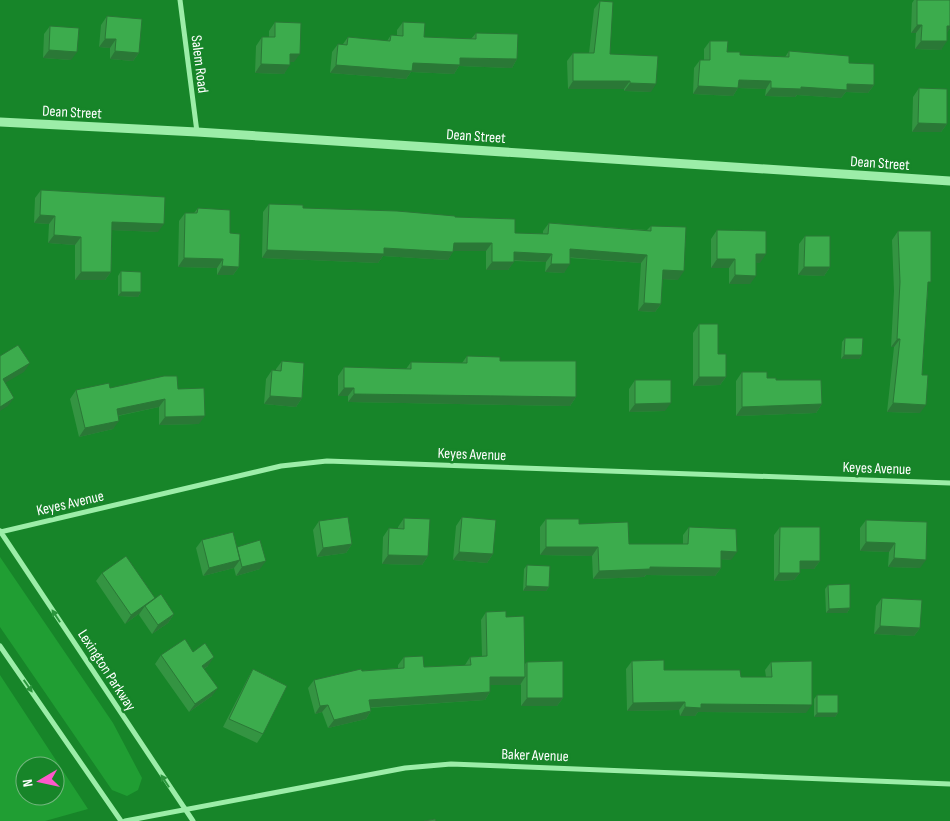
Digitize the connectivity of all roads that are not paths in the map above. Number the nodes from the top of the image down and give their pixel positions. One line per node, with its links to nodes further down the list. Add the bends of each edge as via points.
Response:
1 (180, 0): 3 (street, Salem Road)
2 (0, 122): 3 (street, Dean Street)
3 (197, 132): 4 (street, Dean Street)
4 (950, 182)
5 (950, 483): 6 (street, Keyes Avenue, via 327,461 281,466)
6 (0, 532): 9 (street, Lexington Parkway, one-way to 6)
7 (0, 646): 10 (street, one-way to 10)
8 (950, 784): 9 (street, Baker Avenue, via 451,764 405,768)
9 (184, 810): 10 (street, Baker Avenue); 11 (street, Lexington Parkway)
10 (123, 821)
11 (193, 821)

